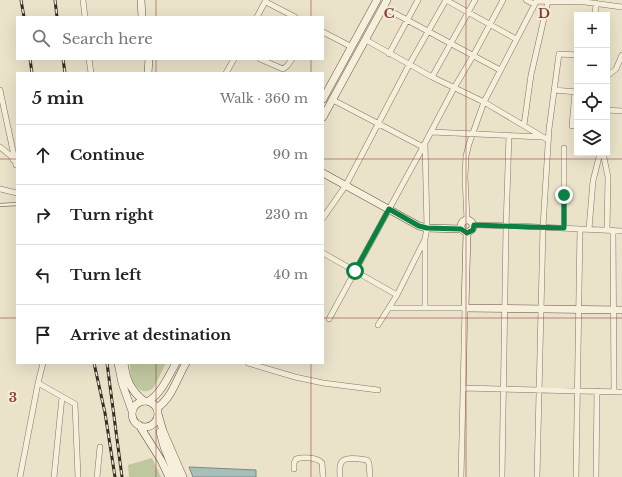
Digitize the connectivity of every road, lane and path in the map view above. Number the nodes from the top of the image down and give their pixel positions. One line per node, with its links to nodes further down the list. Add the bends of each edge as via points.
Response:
1 (83, 0): 21 (street)
2 (141, 0): 22 (main road)
3 (146, 0): 23 (main road)
4 (377, 0): 33 (main road)
5 (387, 0): 17 (main road)
6 (418, 0): 26 (street)
7 (446, 0): 19 (street); 28 (street)
8 (475, 0): 19 (street)
9 (503, 0): 27 (street)
10 (526, 0): 15 (street)
11 (618, 0): 18 (street)
12 (266, 1): 24 (street); 25 (street)
13 (548, 1): 14 (street); 15 (street); 66 (street, via 531,75)
14 (585, 1): 16 (street)
15 (536, 2): 30 (street)
16 (596, 3): 18 (street); 20 (street)
17 (383, 7): 26 (street); 31 (main road)
18 (620, 7)
19 (468, 12): 27 (street); 32 (street)
20 (595, 12)
21 (85, 16)
22 (142, 16)
23 (147, 16)
24 (258, 16)
25 (293, 16)
26 (407, 20): 28 (street); 34 (street)
27 (490, 24): 30 (street); 37 (street)
28 (429, 32): 32 (street); 44 (street)
29 (324, 33): 33 (street)
30 (516, 39): 46 (street)
31 (366, 40): 34 (street); 59 (main road)
32 (450, 44): 37 (street); 53 (street)
33 (352, 47): 58 (main road)
34 (389, 54): 44 (street)
35 (574, 55): 56 (street, via 559,54)
36 (622, 55): 45 (street)
37 (473, 56): 46 (street); 54 (street)
38 (89, 60): 48 (street)
39 (144, 60): 49 (main road)
40 (149, 60): 50 (main road)
41 (233, 60): 51 (street)
42 (263, 60): 43 (street, via 283,68)
43 (291, 60)
44 (409, 65): 53 (street); 65 (street)
45 (616, 69): 47 (street); 52 (street)
46 (500, 70): 60 (street)
47 (622, 70)
48 (91, 72)
49 (144, 72)
50 (148, 72)
51 (227, 72)
52 (610, 74)
53 (432, 76): 54 (street)
54 (454, 88): 60 (street); 68 (street)
55 (0, 90): 78 (street)
56 (554, 90): 57 (street); 72 (street)
57 (574, 92)
58 (324, 97)
59 (333, 100): 64 (main road); 65 (street)
60 (484, 102): 66 (street); 69 (street)
61 (574, 109): 67 (street)
62 (610, 110): 63 (street)
63 (622, 111)
64 (324, 115)
65 (378, 124): 73 (street); 80 (street)
66 (524, 125): 71 (street)
67 (572, 126)
68 (431, 132): 69 (street); 73 (street)
69 (473, 133): 70 (street); 87 (street, via 466,156)
70 (509, 135): 71 (street); 89 (street)
71 (543, 137): 72 (street)
72 (548, 140): 90 (street)
73 (424, 145): 85 (street); 91 (street)
74 (0, 147): 78 (street, via 11,156)
75 (564, 148): 92 (street)
76 (599, 156): 94 (street, via 593,181)
77 (604, 156): 95 (street, via 608,177)
78 (16, 166)
79 (324, 174): 80 (main road)
80 (346, 185): 85 (main road); 86 (street)
81 (0, 189): 82 (street)
82 (16, 193)
83 (16, 204): 84 (lane)
84 (0, 205)
85 (389, 209): 91 (main road); 101 (street)
86 (324, 217)
87 (467, 220): 88 (main road, via 472,221); 97 (main road, via 462,223)
88 (474, 225): 89 (street); 97 (main road, via 473,230)
89 (506, 226): 90 (street); 106 (street)
90 (543, 227): 92 (street); 107 (street)
91 (427, 228): 97 (main road); 99 (street)
92 (564, 228): 93 (street)
93 (580, 229): 94 (street); 108 (street)
94 (589, 229): 95 (street)
95 (607, 230): 96 (street)
96 (613, 230): 98 (street); 109 (street)
97 (464, 231): 105 (main road)
98 (622, 231)
99 (425, 239): 102 (street); 104 (street)
100 (324, 254): 101 (street)
101 (355, 271): 102 (street); 111 (street)
102 (397, 295): 103 (street)
103 (389, 308): 104 (street); 112 (street)
104 (425, 308): 105 (street)
105 (465, 308): 106 (main road); 120 (street)
106 (505, 309): 107 (main road); 121 (street)
107 (542, 309): 108 (main road); 123 (street)
108 (579, 310): 109 (main road); 124 (street)
109 (614, 310): 110 (main road); 126 (street)
110 (622, 310)
111 (329, 319)
112 (378, 325)
113 (43, 364): 119 (street)
114 (118, 364): 130 (main road)
115 (124, 364): 129 (main road, via 132,390)
116 (175, 364): 129 (main road, via 162,388 154,398)
117 (185, 364): 131 (main road)
118 (251, 364): 122 (street, via 323,383)
119 (38, 383): 128 (street); 136 (street)
120 (463, 388): 121 (street); 146 (street)
121 (503, 389): 123 (street); 147 (street)
122 (378, 390)
123 (540, 390): 124 (street); 148 (street)
124 (577, 390): 125 (street); 149 (street)
125 (597, 391): 126 (street); 150 (street)
126 (614, 391): 127 (street)
127 (622, 392)
128 (62, 397): 137 (street); 138 (street, via 74,404)
129 (146, 401): 130 (main road, via 139,402); 131 (main road, via 154,404)
130 (132, 411): 132 (main road, via 135,421)
131 (158, 414): 132 (main road, via 154,423); 135 (main road, via 164,447); 142 (main road)
132 (142, 426): 135 (main road); 140 (main road)
133 (100, 446): 139 (street)
134 (294, 469): 143 (street, via 294,463 299,458 319,459 322,463)
135 (172, 470): 141 (main road)
136 (20, 477)
137 (54, 477)
138 (78, 477)
139 (98, 477)
140 (169, 477)
141 (176, 477)
142 (183, 477)
143 (323, 477)
144 (340, 477): 145 (street, via 340,464 347,459 366,460 369,463)
145 (370, 477)
146 (461, 477)
147 (502, 477)
148 (537, 477)
149 (576, 477)
150 (596, 477)

